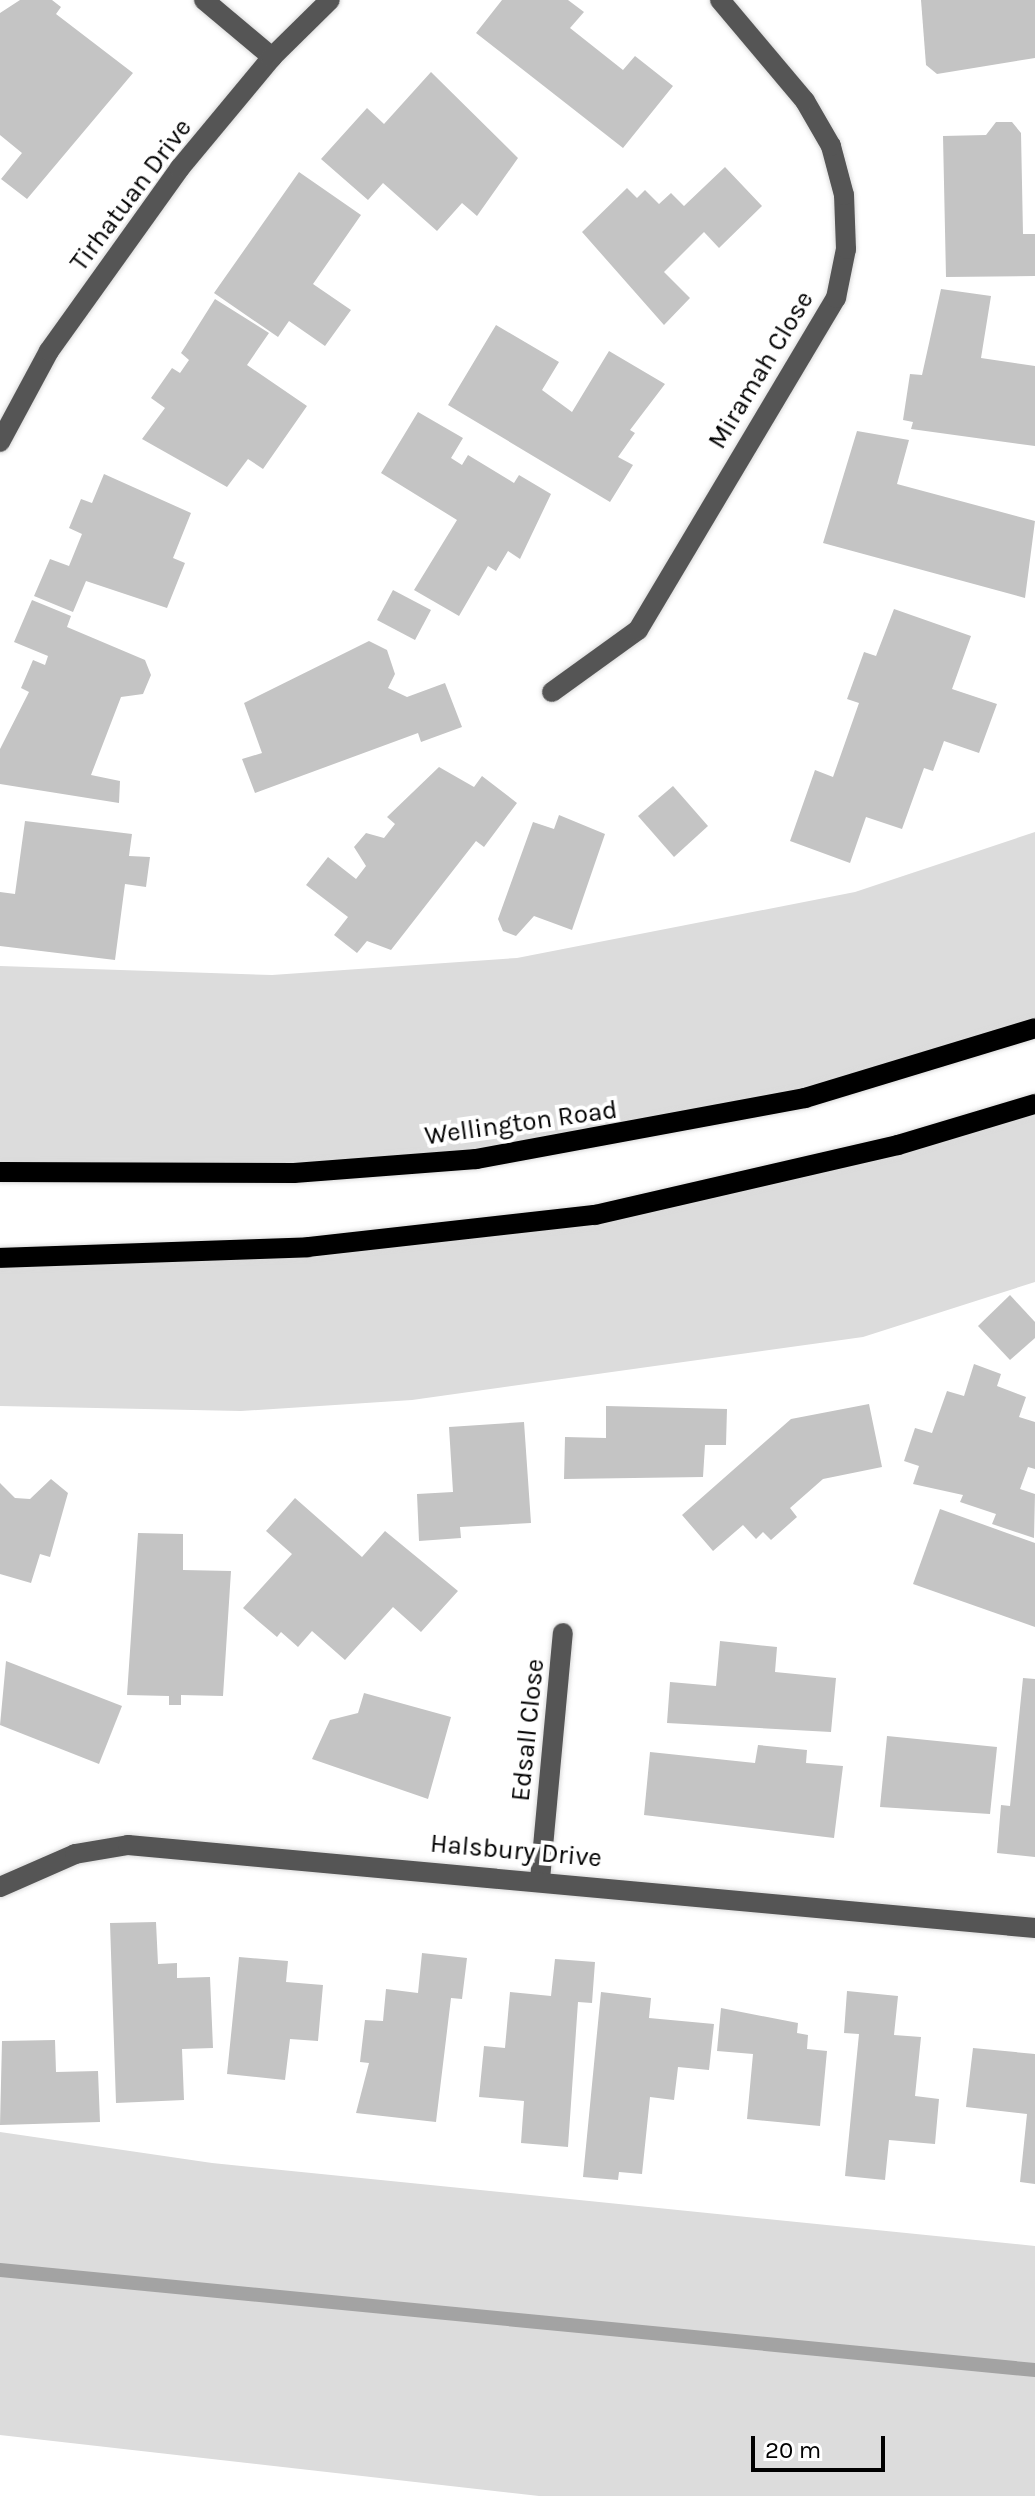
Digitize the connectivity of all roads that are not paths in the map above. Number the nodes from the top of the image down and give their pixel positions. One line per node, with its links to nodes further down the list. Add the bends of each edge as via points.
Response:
1 (204, 0): 4 (street)
2 (330, 0): 4 (street, Tirhatuan Drive)
3 (720, 0): 6 (street, Miramah Close, via 805,101 831,146 844,195 846,249 836,298 638,630)
4 (272, 57): 5 (street, Tirhatuan Drive, via 49,351)
5 (0, 442)
6 (552, 692)
7 (1035, 1028): 9 (main road, Wellington Road, via 805,1098 476,1159 294,1173)
8 (1035, 1104): 10 (main road, via 898,1145 580,1217 308,1247)
9 (0, 1172)
10 (0, 1258)
11 (563, 1633): 13 (street, Edsall Close)
12 (3, 1877): 13 (street, Halsbury Drive, via 75,1854 128,1845)
13 (540, 1879): 14 (street, Halsbury Drive)
14 (1035, 1928)

